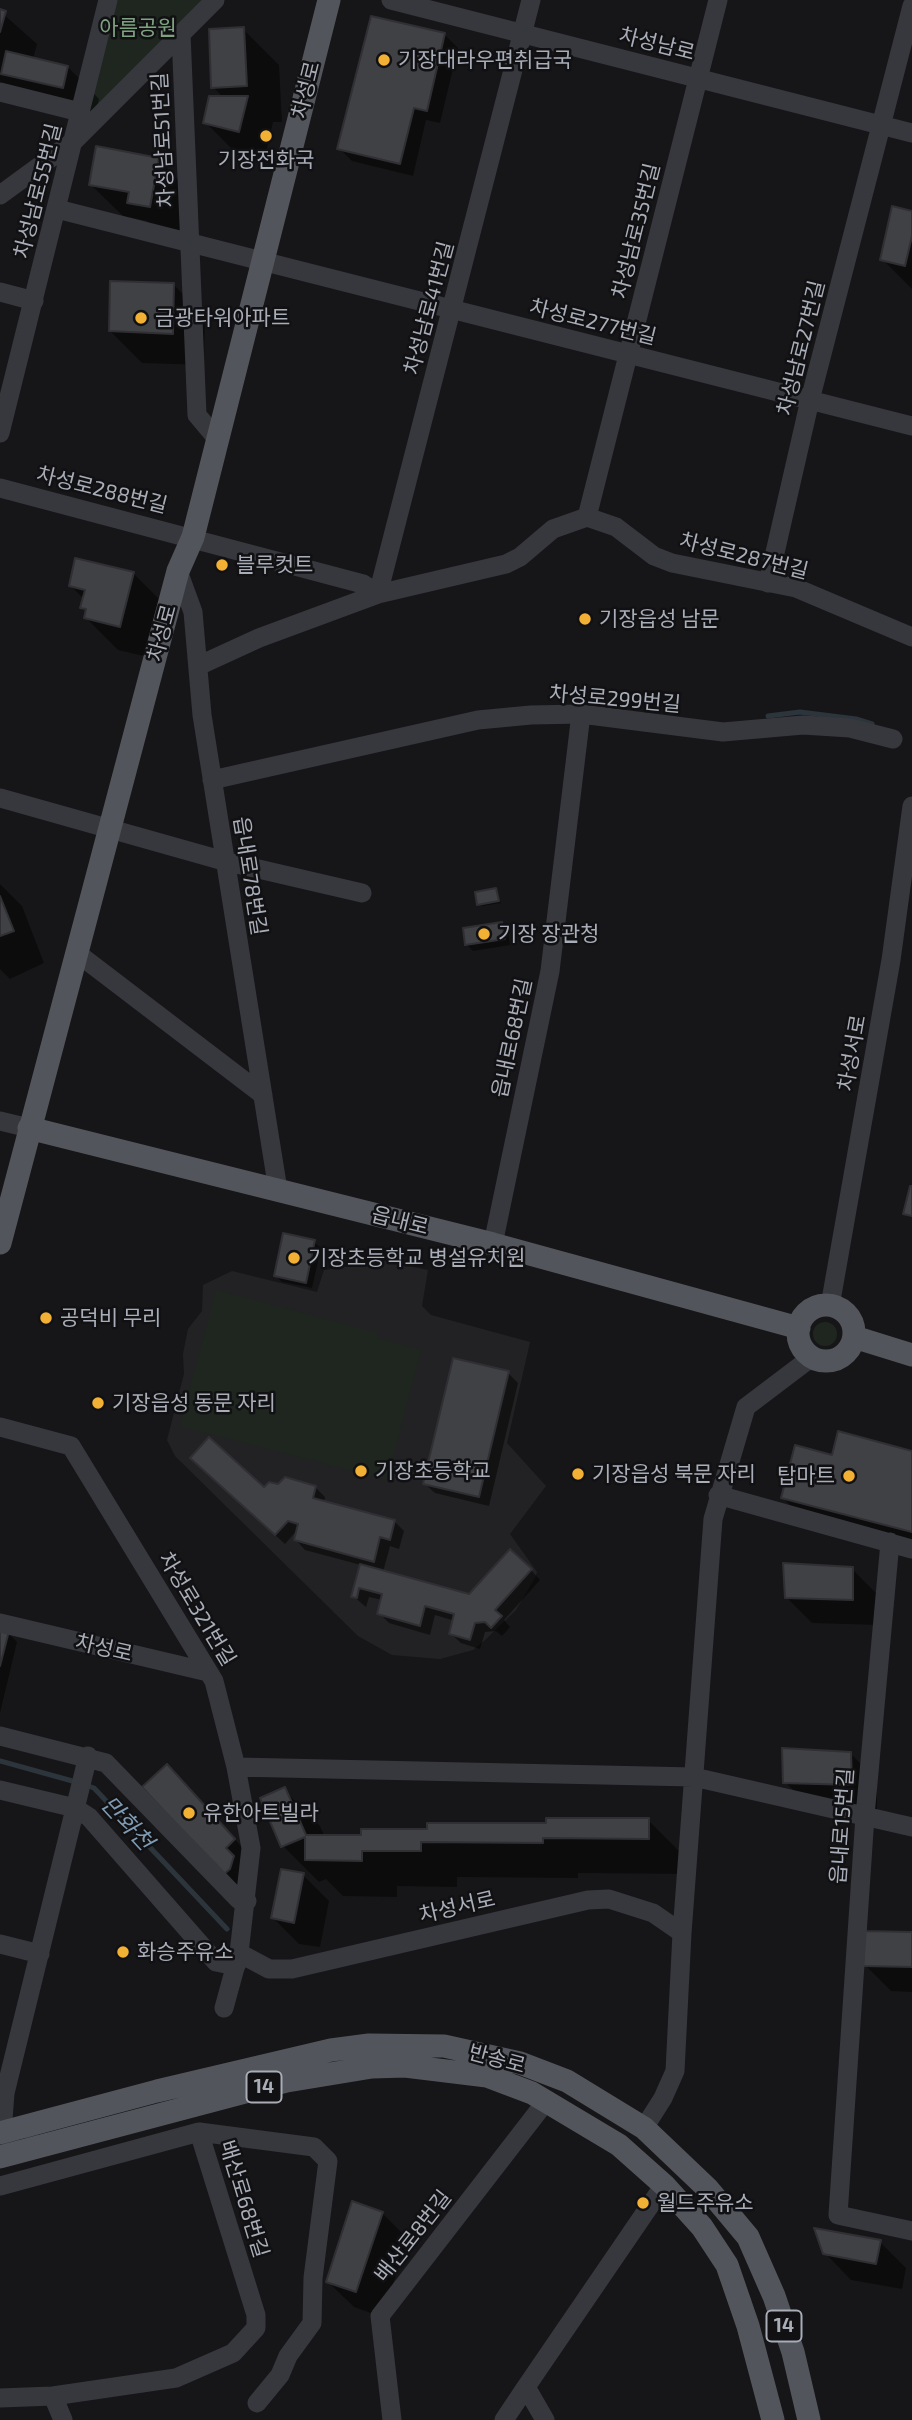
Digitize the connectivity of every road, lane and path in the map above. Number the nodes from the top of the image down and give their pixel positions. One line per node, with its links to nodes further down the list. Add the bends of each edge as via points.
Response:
1 (108, 0): 12 (street, 차성남로55번길)
2 (215, 0): 9 (street, 차성남로51번길)
3 (329, 0): 19 (main road, 차성로)
4 (391, 0): 8 (street, 차성남로)
5 (531, 0): 8 (street, 차성남로41번길)
6 (718, 0): 10 (street, 차성남로35번길)
7 (912, 6): 13 (street, 차성남로27번길)
8 (523, 33): 10 (street, 차성남로); 22 (street, 차성남로41번길)
9 (181, 34): 15 (street, 차성남로51번길); 18 (street, 차성남로51번길)
10 (698, 78): 13 (street, 차성남로); 23 (street, 차성남로35번길)
11 (0, 92): 12 (street)
12 (80, 112): 15 (street, 차성남로55번길)
13 (881, 125): 14 (street, 차성남로); 24 (street, 차성남로27번길)
14 (912, 133)
15 (74, 141): 16 (street, 차성남로51번길); 17 (street, 차성남로55번길)
16 (0, 195)
17 (57, 209): 18 (street); 21 (street, 차성남로55번길)
18 (190, 243): 19 (street); 27 (street, via 197,415)
19 (262, 262): 22 (street, 차성로277번길); 27 (main road, 차성로)
20 (0, 292): 21 (street)
21 (34, 301): 26 (street, 차성남로55번길)
22 (452, 310): 23 (street, 차성로277번길); 33 (street, 차성남로41번길)
23 (627, 354): 24 (street, 차성로277번길); 29 (street, 차성남로35번길)
24 (810, 400): 25 (street, 차성로277번길); 32 (street, 차성남로27번길)
25 (912, 426)
26 (0, 433)
27 (218, 440): 30 (main road, 차성로)
28 (0, 488): 30 (street, 차성로288번길)
29 (587, 517): 32 (street, 차성로287번길, via 616,527 654,556 672,563); 33 (street, via 553,529 506,564)
30 (193, 537): 31 (main road, 차성로); 33 (street, via 363,584)
31 (178, 570): 35 (street, 읍내로78번길, via 193,612); 41 (main road, 차성로)
32 (768, 583): 34 (street, 차성로287번길, via 796,588)
33 (378, 594): 35 (street)
34 (912, 637)
35 (198, 666): 38 (street, 읍내로78번길)
36 (581, 714): 37 (street, 차성로299번길, via 723,732 803,725 850,728); 38 (street, 차성로299번길, via 478,720); 50 (street, 읍내로68번길, via 550,971)
37 (893, 739)
38 (212, 780): 42 (street, 읍내로78번길)
39 (0, 798): 41 (street)
40 (912, 806): 51 (street, 차성서로, via 887,985)
41 (110, 829): 42 (street); 44 (main road, 차성로)
42 (224, 861): 43 (street); 45 (street, 읍내로78번길)
43 (362, 893)
44 (76, 953): 45 (street); 47 (main road, 차성로)
45 (263, 1095): 48 (street, 읍내로78번길)
46 (0, 1121): 47 (street, 읍내로)
47 (29, 1128): 48 (main road, 읍내로); 49 (main road, 차성로)
48 (278, 1190): 50 (main road, 읍내로)
49 (0, 1243)
50 (493, 1244): 52 (main road, 읍내로)
51 (830, 1306): 52 (main road, via 812,1309); 53 (main road, via 848,1316)
52 (799, 1328): 55 (main road, via 804,1349)
53 (854, 1337): 54 (main road); 55 (main road, via 843,1356 825,1361)
54 (912, 1355)
55 (812, 1357): 57 (street, via 746,1407)
56 (0, 1426): 61 (street, 차성로321번길, via 71,1446)
57 (718, 1495): 58 (street); 65 (street, via 710,1542)
58 (890, 1542): 59 (street); 68 (street, 읍내로15번길)
59 (912, 1549)
60 (0, 1623): 61 (street, 차성로)
61 (208, 1672): 64 (street, 차성로321번길, via 219,1694)
62 (0, 1735): 63 (street)
63 (87, 1762): 67 (street); 70 (street, via 106,1763 239,1900)
64 (236, 1767): 65 (street); 70 (street, 차성로321번길, via 251,1847)
65 (694, 1777): 68 (street); 71 (street)
66 (0, 1790): 67 (street)
67 (77, 1802): 73 (street); 74 (street, 차성서로, via 216,1962)
68 (865, 1816): 69 (street); 85 (street, 읍내로15번길, via 838,2215)
69 (912, 1827)
70 (247, 1901): 74 (street, 차성로321번길)
71 (682, 1933): 74 (street, 차성서로, via 653,1913 608,1899 588,1900 292,1969 269,1969); 77 (street, via 675,2071)
72 (0, 1944): 73 (street)
73 (40, 1954): 78 (street, via 5,2093)
74 (237, 1959): 75 (street, 차성로321번길)
75 (224, 2008)
76 (547, 2100): 80 (main road, 반송로 / 14, via 487,2076 405,2066 372,2067 287,2081); 83 (main road, 반송로 / 14, via 619,2145); 91 (street, 배산로8번길, via 380,2316)
77 (644, 2128): 78 (main road, 반송로 / 14, via 568,2081 520,2063 444,2046 407,2044 331,2050); 95 (main road, 반송로 / 14, via 708,2188 748,2237 793,2352)
78 (1, 2132)
79 (199, 2132): 82 (street); 87 (street, 배산로68번길, via 256,2315 256,2328 233,2353 176,2378); 89 (street, 배산로68번길, via 314,2147 328,2161 312,2323)
80 (30, 2150): 81 (main road, 반송로 / 14); 82 (street)
81 (0, 2157)
82 (47, 2174): 84 (street)
83 (664, 2185): 86 (street); 94 (main road, 반송로 / 14, via 702,2227 727,2265)
84 (0, 2186)
85 (912, 2231)
86 (526, 2388): 92 (street); 93 (street)
87 (53, 2396): 88 (street); 90 (street)
88 (0, 2398)
89 (257, 2403)
90 (63, 2420)
91 (392, 2420)
92 (504, 2420)
93 (545, 2420)
94 (773, 2420)
95 (809, 2420)

